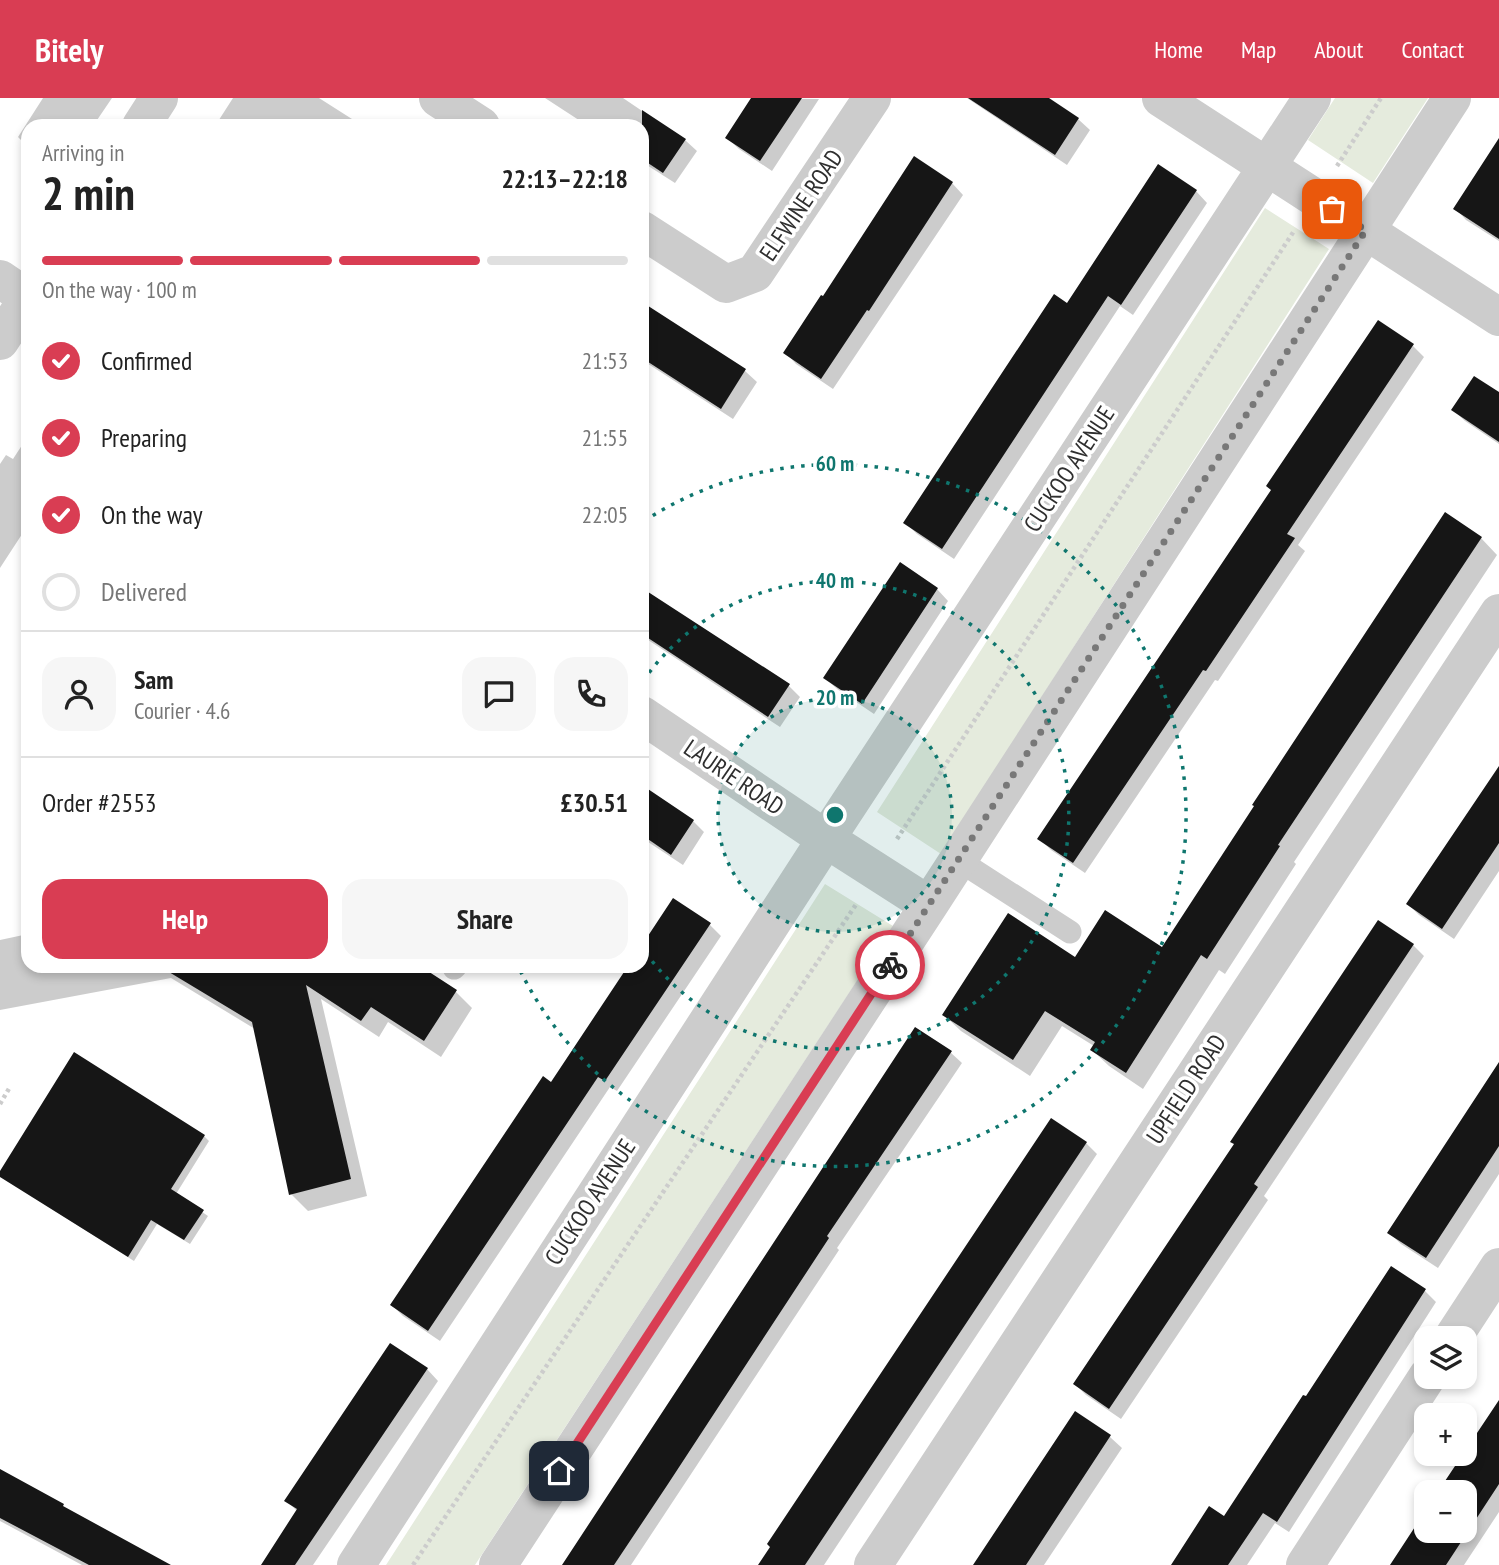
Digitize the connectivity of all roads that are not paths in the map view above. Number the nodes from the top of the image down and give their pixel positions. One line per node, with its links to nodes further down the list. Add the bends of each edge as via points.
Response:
1 (159, 98): 7 (street)
2 (438, 98): 8 (street)
3 (872, 98): 11 (street, ELFWINE ROAD, via 755,273 726,284)
4 (1161, 98): 9 (street)
5 (1312, 98): 9 (street, CUCKOO AVENUE)
6 (1452, 98): 10 (street)
7 (146, 119)
8 (470, 119)
9 (1268, 167): 10 (street); 19 (street, CUCKOO AVENUE)
10 (1366, 230): 15 (street); 20 (street)
11 (649, 234)
12 (0, 279): 13 (street)
13 (21, 293)
14 (21, 309): 16 (street)
15 (1499, 317)
16 (0, 341)
17 (1499, 613): 28 (street, UPFIELD ROAD)
18 (649, 720): 19 (street, LAURIE ROAD)
19 (826, 839): 21 (street); 26 (street, CUCKOO AVENUE)
20 (958, 860): 21 (street); 22 (lane)
21 (929, 905): 27 (street)
22 (1070, 932)
23 (1499, 1266): 24 (street)
24 (1460, 1326)
25 (1419, 1389): 29 (street)
26 (356, 1565)
27 (498, 1565)
28 (873, 1565)
29 (1305, 1565)

